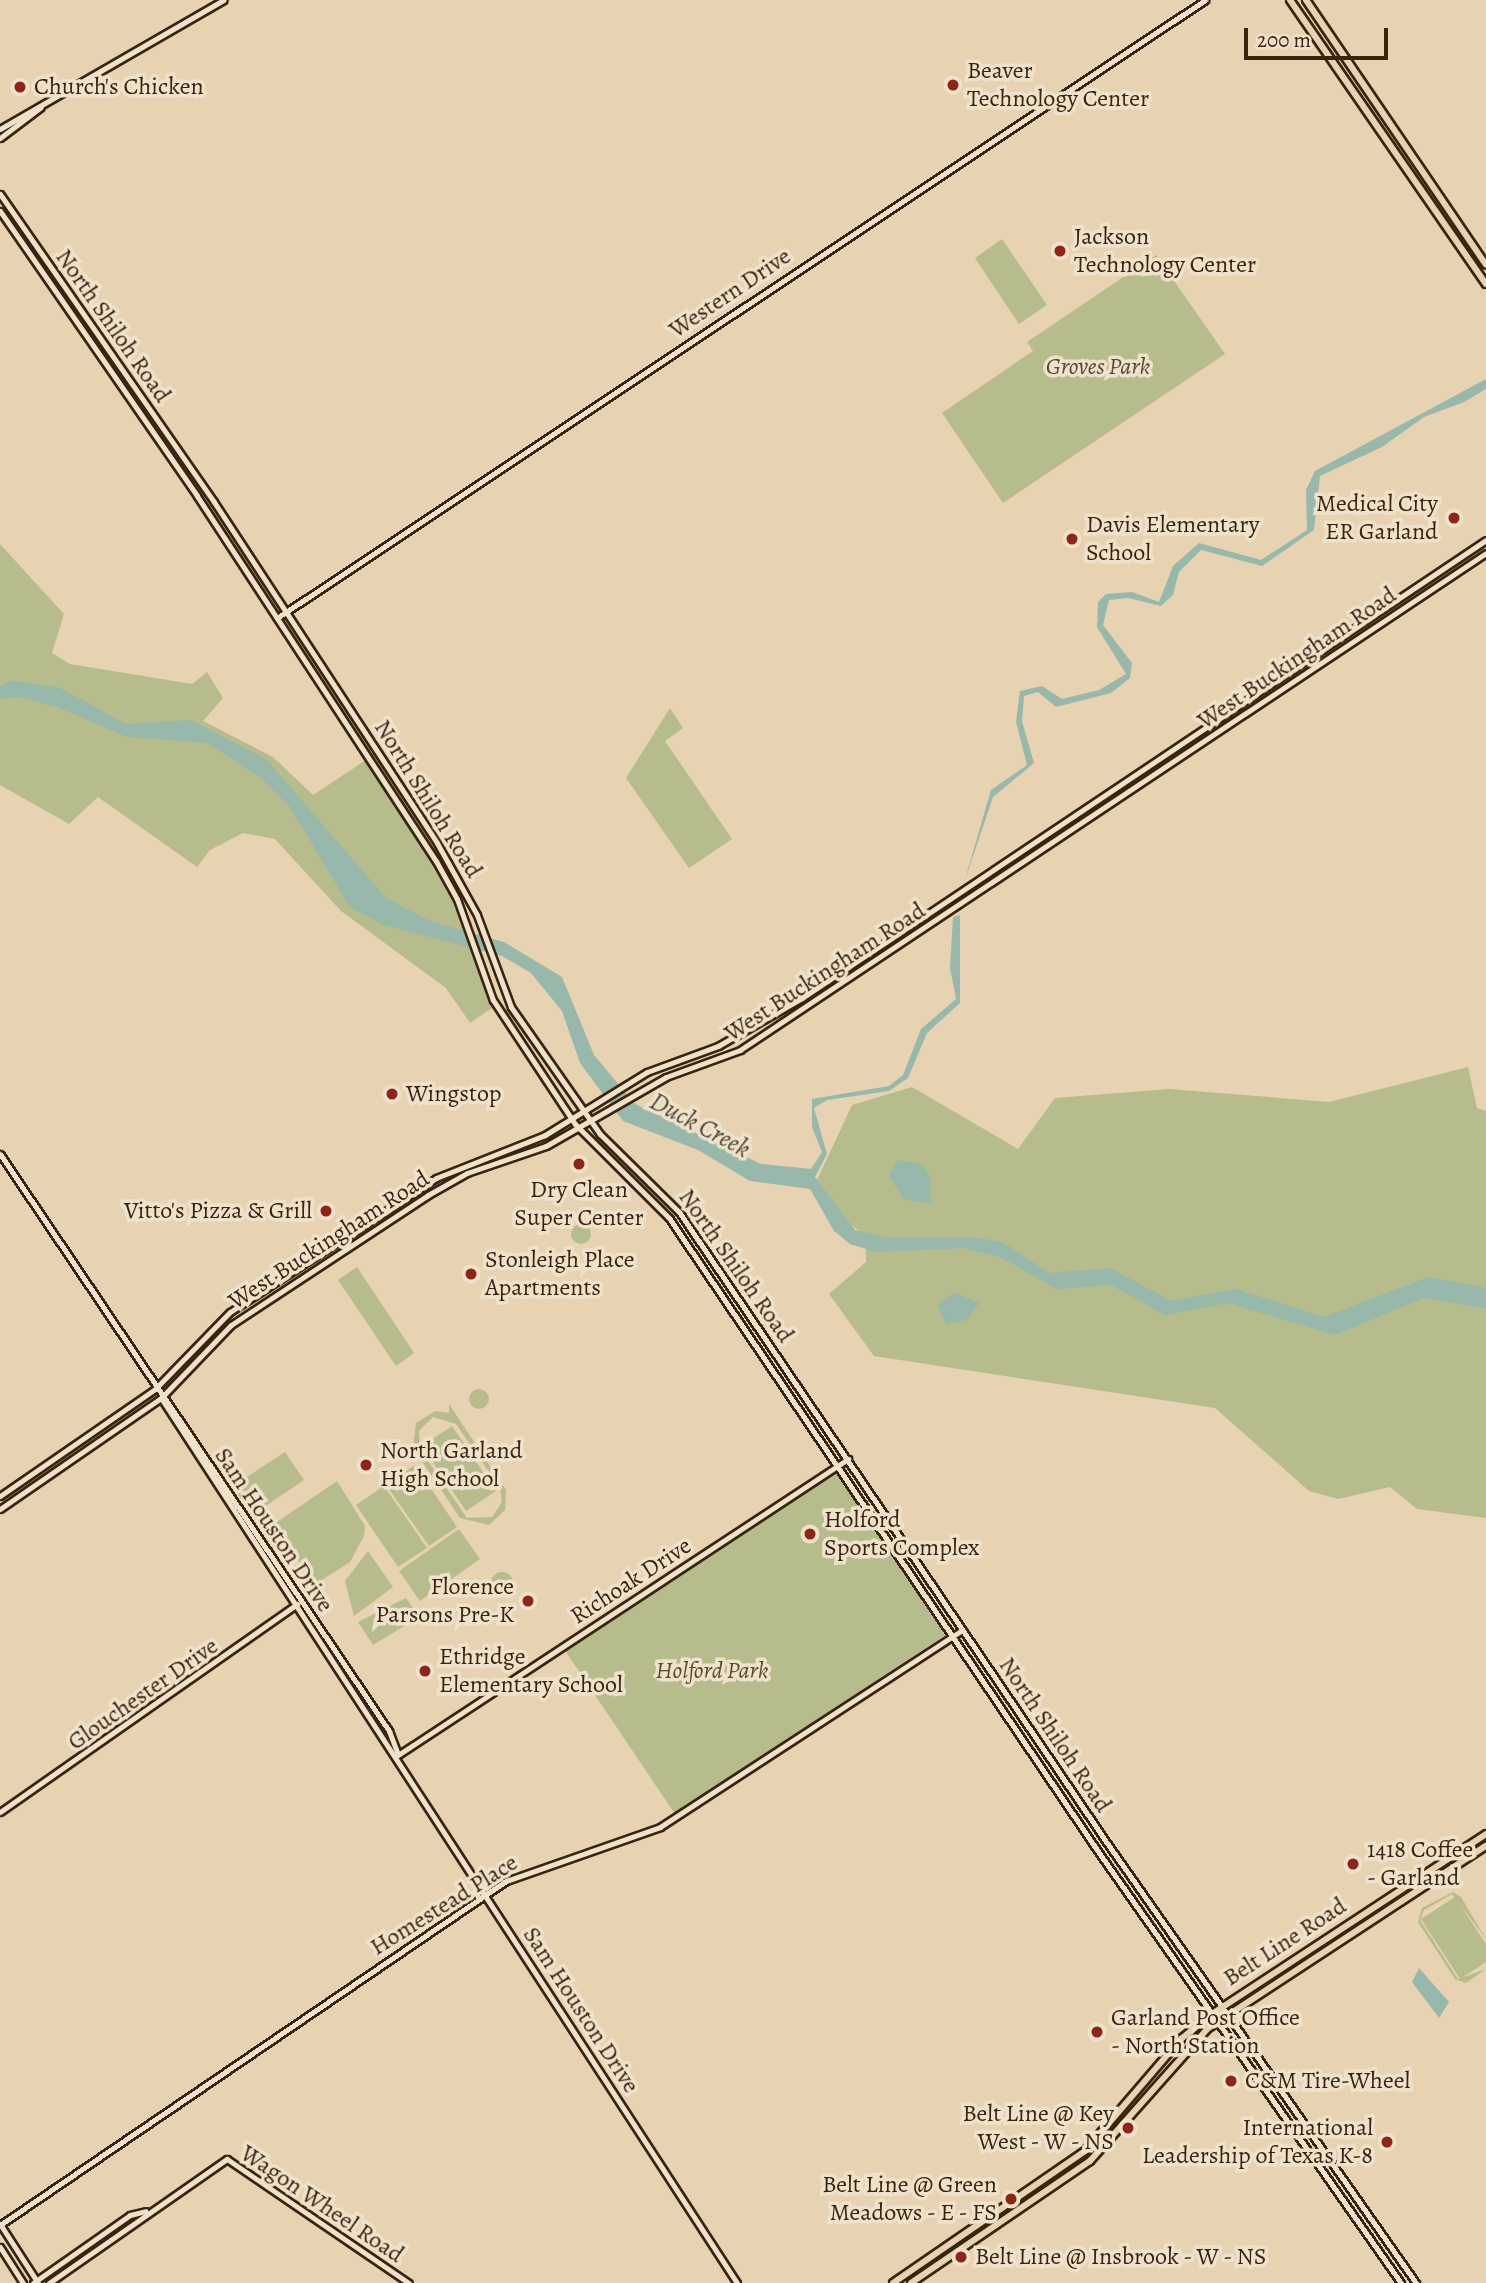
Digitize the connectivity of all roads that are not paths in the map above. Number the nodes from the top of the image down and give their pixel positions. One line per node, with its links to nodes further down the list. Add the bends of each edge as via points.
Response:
1 (223, 0): 5 (main road)
2 (1205, 0): 15 (main road, Western Drive)
3 (1290, 0): 11 (main road)
4 (1306, 0): 10 (main road)
5 (43, 105): 6 (main road); 7 (main road)
6 (0, 129)
7 (0, 138)
8 (0, 194): 15 (main road, North Shiloh Road)
9 (0, 211): 17 (main road, North Shiloh Road)
10 (1486, 264)
11 (1486, 284)
12 (1486, 540): 14 (main road, West Buckingham Road)
13 (1486, 553): 16 (main road, West Buckingham Road)
14 (1387, 606): 16 (main road); 18 (main road, West Buckingham Road)
15 (286, 612): 17 (main road, Western Drive); 20 (main road, North Shiloh Road)
16 (1393, 615): 19 (main road, West Buckingham Road)
17 (277, 618): 21 (main road, North Shiloh Road)
18 (1340, 637): 19 (main road); 24 (main road, West Buckingham Road)
19 (1346, 646): 25 (main road, West Buckingham Road)
20 (310, 647): 21 (main road); 22 (main road, North Shiloh Road)
21 (300, 653): 23 (main road, North Shiloh Road)
22 (375, 746): 23 (main road); 26 (main road, North Shiloh Road)
23 (364, 753): 27 (main road, North Shiloh Road, via 436,861)
24 (1002, 864): 25 (main road); 28 (main road, West Buckingham Road, via 802,998 718,1046 667,1062)
25 (1011, 870): 30 (main road, West Buckingham Road, via 740,1050 634,1093)
26 (477, 915): 27 (main road); 28 (main road, North Shiloh Road, via 492,967 511,1007)
27 (466, 920): 29 (main road, North Shiloh Road, via 481,972)
28 (584, 1112): 29 (main road, West Buckingham Road); 30 (main road, North Shiloh Road)
29 (572, 1120): 31 (main road, North Shiloh Road); 32 (main road, West Buckingham Road)
30 (590, 1120): 31 (main road, West Buckingham Road); 43 (main road, North Shiloh Road, via 679,1212)
31 (578, 1128): 34 (main road, West Buckingham Road); 44 (main road, North Shiloh Road, via 669,1218)
32 (499, 1152): 34 (main road); 35 (main road, West Buckingham Road, via 446,1172)
33 (0, 1154): 41 (main road, Sam Houston Drive)
34 (502, 1162): 36 (main road, West Buckingham Road, via 447,1183)
35 (400, 1201): 36 (main road); 37 (main road, West Buckingham Road)
36 (406, 1209): 38 (main road, West Buckingham Road)
37 (245, 1302): 38 (main road); 39 (main road, West Buckingham Road)
38 (251, 1311): 40 (main road, West Buckingham Road)
39 (197, 1341): 40 (main road); 41 (main road, West Buckingham Road)
40 (203, 1349): 42 (main road, West Buckingham Road)
41 (155, 1389): 42 (main road, Sam Houston Drive); 45 (main road, West Buckingham Road)
42 (161, 1398): 46 (main road, West Buckingham Road); 49 (main road, Sam Houston Drive)
43 (848, 1458): 44 (main road, Richoak Drive); 47 (main road, North Shiloh Road)
44 (837, 1466): 48 (main road, North Shiloh Road); 52 (main road, Richoak Drive)
45 (0, 1496)
46 (0, 1509)
47 (898, 1535): 48 (main road); 50 (main road, North Shiloh Road)
48 (887, 1541): 51 (main road, North Shiloh Road)
49 (298, 1603): 52 (main road, Sam Houston Drive); 53 (main road, Glouchester Drive)
50 (962, 1630): 51 (main road, Homestead Place); 61 (main road, North Shiloh Road)
51 (952, 1637): 58 (main road, Homestead Place, via 660,1827 552,1861); 62 (main road, North Shiloh Road)
52 (398, 1755): 58 (main road, Sam Houston Drive)
53 (0, 1812)
54 (1486, 1834): 56 (main road, Belt Line Road)
55 (1486, 1846): 57 (main road, Belt Line Road)
56 (1455, 1854): 57 (main road); 59 (main road, Belt Line Road)
57 (1457, 1865): 60 (main road, Belt Line Road)
58 (484, 1895): 66 (main road, Homestead Place); 72 (main road, Sam Houston Drive)
59 (1334, 1933): 60 (main road); 61 (main road, Belt Line Road)
60 (1341, 1940): 63 (main road, Belt Line Road)
61 (1222, 2007): 62 (main road, Belt Line Road); 63 (main road, North Shiloh Road)
62 (1212, 2014): 64 (main road, North Shiloh Road); 73 (main road, Belt Line Road, via 1181,2039 1085,2151)
63 (1227, 2015): 64 (main road, Belt Line Road); 76 (main road, North Shiloh Road)
64 (1217, 2021): 74 (main road, Belt Line Road, via 1188,2045 1090,2161); 75 (main road, North Shiloh Road)
65 (146, 2211): 68 (main road, Wagon Wheel Road, via 131,2215); 70 (main road, Wagon Wheel Road); 71 (main road, Wagon Wheel Road, via 227,2159)
66 (0, 2224): 68 (main road)
67 (0, 2247): 69 (main road)
68 (35, 2282)
69 (23, 2283)
70 (49, 2283)
71 (409, 2283)
72 (737, 2283)
73 (893, 2283)
74 (911, 2283)
75 (1401, 2283)
76 (1416, 2283)

